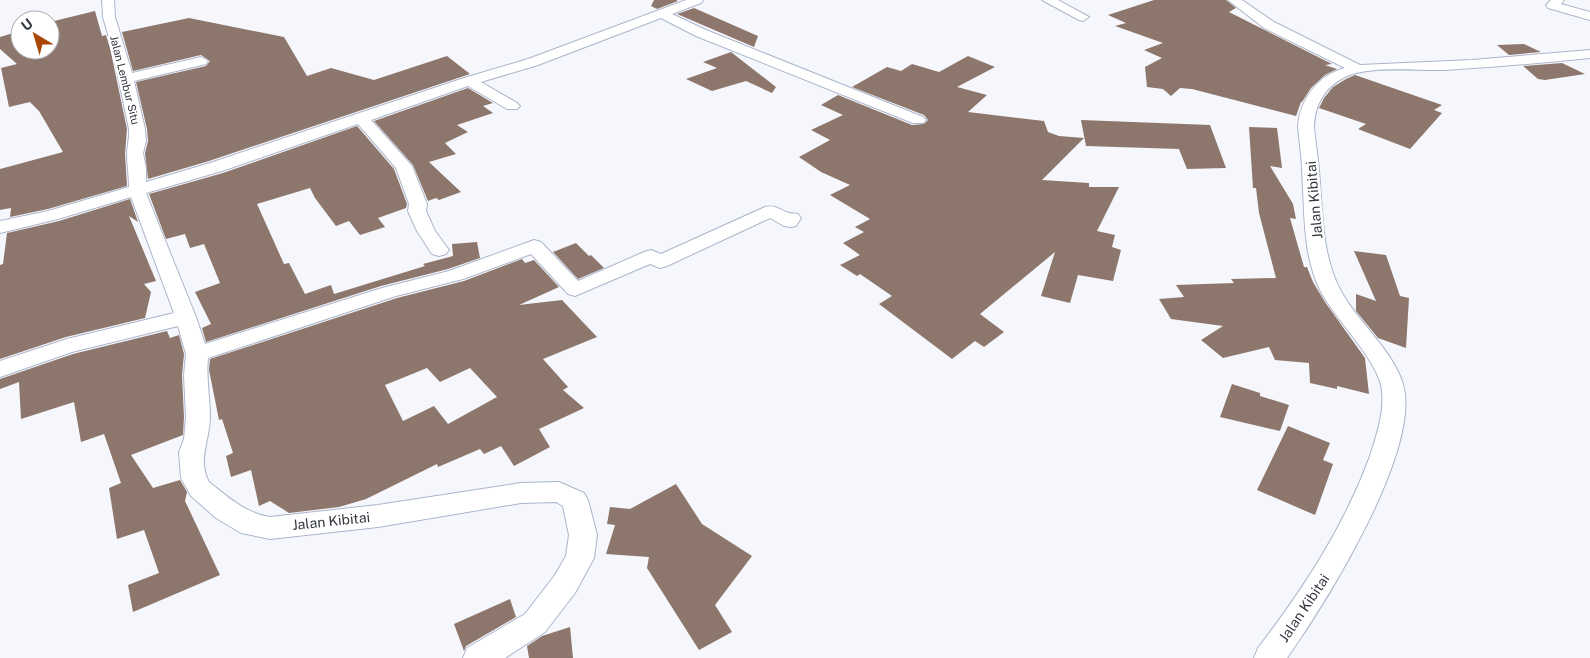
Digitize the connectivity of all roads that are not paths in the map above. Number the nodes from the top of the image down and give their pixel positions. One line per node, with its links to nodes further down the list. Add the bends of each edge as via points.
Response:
1 (108, 0): 12 (street, Jalan Lembur Situ, via 109,17)
2 (697, 0): 6 (street)
3 (1048, 0): 7 (street)
4 (1234, 0): 11 (street, via 1268,25)
5 (1558, 0): 8 (street, via 1552,5)
6 (661, 13): 13 (street, via 542,59); 16 (street, via 701,33)
7 (1083, 16)
8 (1590, 16)
9 (1590, 54): 11 (street, Jalan Kibitai)
10 (201, 61): 12 (street)
11 (1358, 69): 25 (street, Jalan Kibitai, via 1333,79 1310,103 1306,118 1314,225 1322,271 1339,304 1387,373 1393,390 1393,411 1388,440 1366,501 1341,551)
12 (126, 79): 17 (street, Jalan Lembur Situ, via 137,129)
13 (469, 81): 14 (street); 15 (street)
14 (512, 106)
15 (361, 118): 17 (street); 20 (street, via 404,166 418,204 417,211 426,232)
16 (918, 120)
17 (137, 191): 19 (street); 21 (street, Jalan Kibitai)
18 (792, 218): 22 (street, via 790,222 772,211 660,262 651,256 575,290 534,246 456,275 389,292)
19 (0, 227)
20 (440, 250)
21 (186, 317): 22 (street, Jalan Kibitai); 23 (street, via 67,346)
22 (197, 354): 24 (street, Jalan Kibitai, via 198,417 191,452 194,478 200,489 217,504 250,525 270,528 378,516 521,493 559,492 575,500 583,535 580,558 565,584 535,623)
23 (0, 369)
24 (478, 658)
25 (1270, 658)

